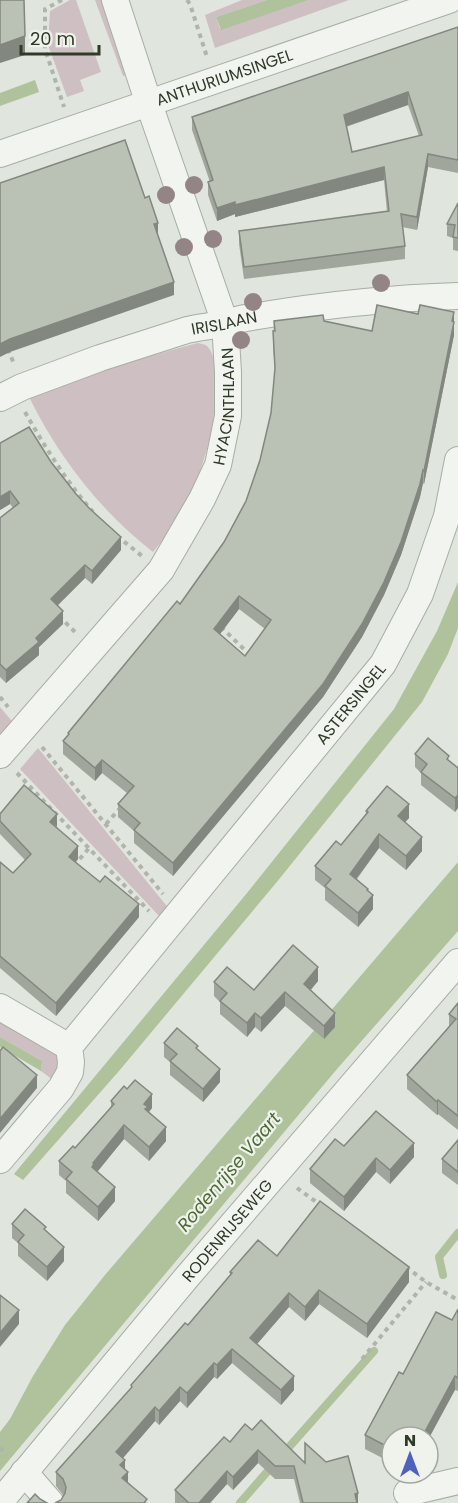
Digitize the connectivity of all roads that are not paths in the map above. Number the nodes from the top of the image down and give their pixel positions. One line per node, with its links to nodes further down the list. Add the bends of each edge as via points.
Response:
1 (115, 0): 3 (street, HYACINTHLAAN)
2 (449, 0): 3 (street, ANTHURIUMSINGEL)
3 (149, 104): 4 (street, ANTHURIUMSINGEL); 6 (street, HYACINTHLAAN)
4 (0, 154)
5 (458, 296): 6 (street, IRISLAAN, via 342,304)
6 (225, 324): 7 (street, IRISLAAN, via 187,330 100,358); 9 (street, HYACINTHLAAN, via 228,416 218,465 202,499 161,570)
7 (11, 393)
8 (458, 460): 12 (street, ASTERSINGEL, via 447,516 420,594 383,664)
9 (0, 755)
10 (458, 962): 14 (street, RODENRIJSEWEG)
11 (0, 1007): 12 (street)
12 (69, 1047): 13 (street, via 70,1072 61,1088)
13 (0, 1160)
14 (24, 1472): 17 (street, RODENRIJSEWEG); 18 (street)
15 (458, 1481): 16 (street)
16 (407, 1493)
17 (0, 1502)
18 (51, 1503)

